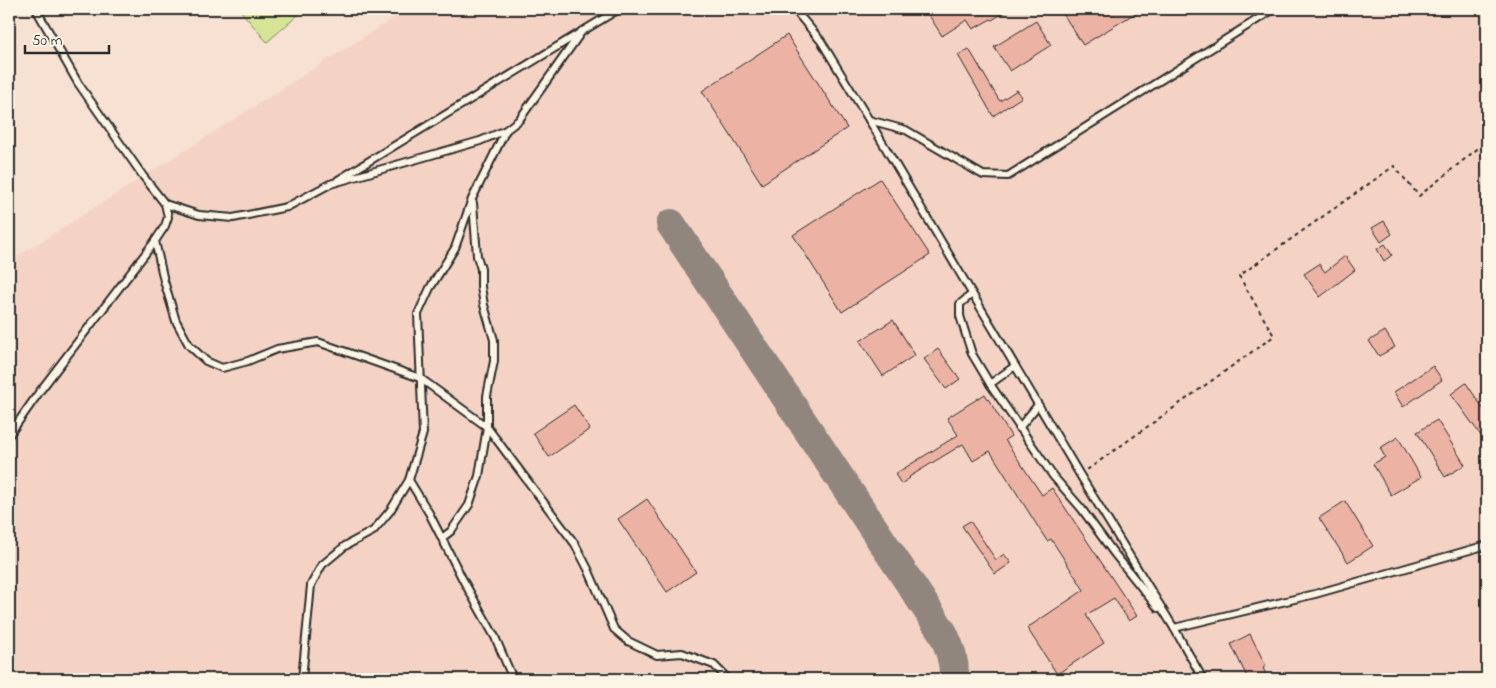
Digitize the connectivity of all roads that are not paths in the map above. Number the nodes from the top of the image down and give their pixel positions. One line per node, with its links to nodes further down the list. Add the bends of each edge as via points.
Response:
1 (36, 9): 10 (lane, via 78,83)
2 (619, 9): 5 (lane)
3 (794, 9): 6 (lane, via 821,42)
4 (1274, 9): 6 (lane, via 1008,176 983,175 906,130)
5 (582, 31): 7 (lane, via 519,120); 8 (lane)
6 (869, 120): 12 (lane)
7 (506, 130): 8 (lane, via 480,141); 9 (lane)
8 (330, 184): 10 (lane, via 287,207 234,218 198,215)
9 (472, 200): 14 (lane, via 455,248 418,314); 17 (lane, via 481,287 494,340)
10 (165, 204): 11 (lane, via 168,217)
11 (155, 241): 14 (lane, via 176,320 189,345 206,361 222,368 277,349 318,342); 19 (lane)
12 (972, 294): 13 (lane); 15 (lane, via 960,304 960,316 972,354)
13 (1015, 366): 15 (lane); 16 (lane)
14 (420, 378): 17 (lane); 20 (lane, via 423,433)
15 (990, 384): 18 (lane)
16 (1038, 405): 18 (lane); 23 (lane)
17 (487, 427): 21 (lane, via 479,476 469,505 451,531); 26 (lane, via 575,544 614,629 628,641 657,655 682,653 714,665)
18 (1019, 428): 23 (lane, via 1053,476)
19 (9, 435)
20 (409, 480): 21 (lane); 24 (lane, via 373,531 345,546 322,565 311,585)
21 (442, 538): 25 (lane, via 495,637)
22 (1487, 545): 23 (lane, via 1315,594)
23 (1174, 628): 27 (lane)
24 (302, 679)
25 (513, 679)
26 (728, 679)
27 (1203, 679)

